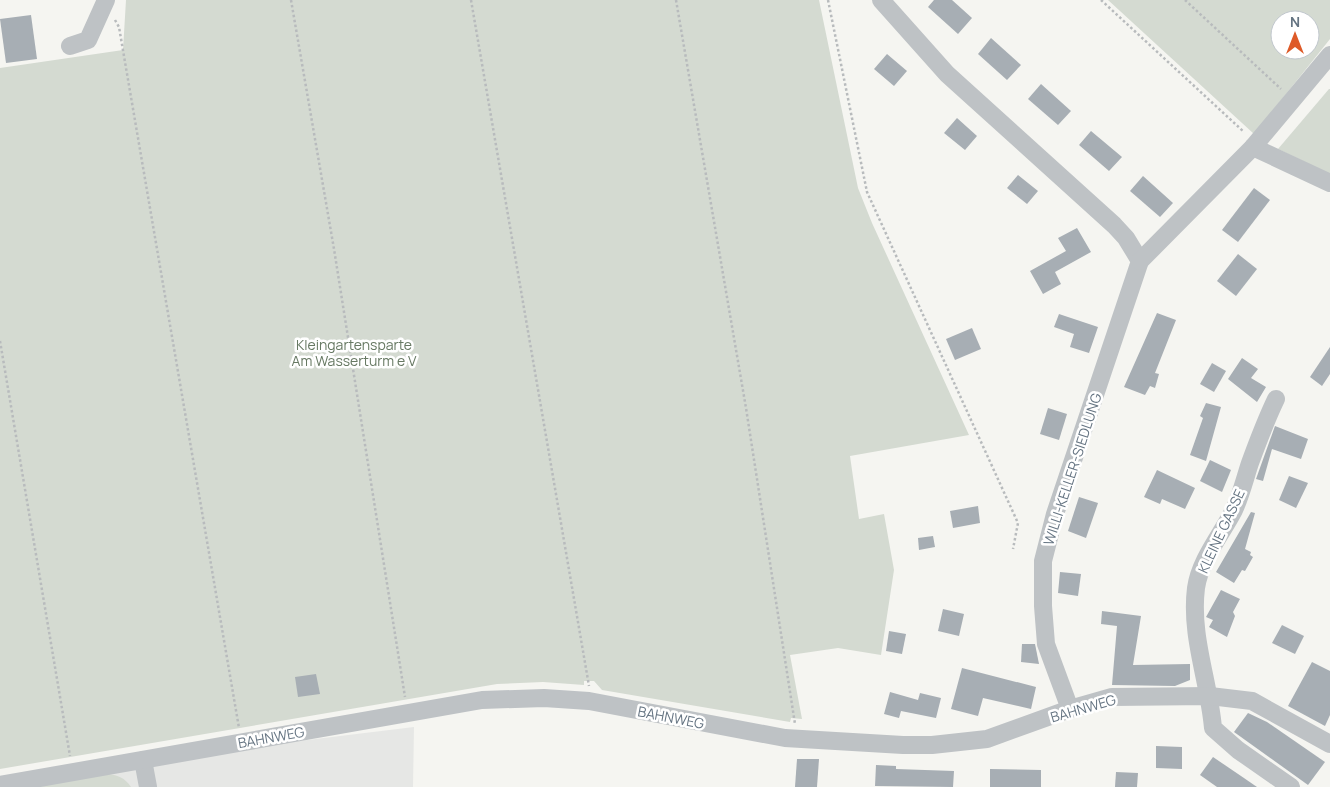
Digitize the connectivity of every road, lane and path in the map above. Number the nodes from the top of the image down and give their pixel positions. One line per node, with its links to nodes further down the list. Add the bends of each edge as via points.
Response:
1 (106, 0): 10 (street, via 88,40)
2 (291, 0): 22 (path, via 334,249)
3 (472, 0): 20 (path, via 578,617)
4 (676, 0): 23 (path, via 748,418 796,718)
5 (828, 0): 18 (path, via 867,192 1018,523)
6 (881, 0): 15 (street, via 946,74 1114,225)
7 (1101, 0): 13 (path)
8 (1185, 0): 12 (path)
9 (119, 27): 24 (path)
10 (70, 46)
11 (1330, 55): 12 (street, WILLI-KELLER-SIEDLUNG)
12 (1294, 99): 13 (street, WILLI-KELLER-SIEDLUNG)
13 (1255, 145): 14 (street); 15 (street, WILLI-KELLER-SIEDLUNG)
14 (1330, 183)
15 (1140, 261): 21 (street, WILLI-KELLER-SIEDLUNG, via 1055,514 1044,561 1046,644)
16 (0, 341): 27 (path)
17 (1276, 399): 19 (street, KLEINE GASSE, via 1235,508 1204,564 1196,588 1200,666)
18 (1013, 549)
19 (1210, 696): 21 (street, BAHNWEG, via 1112,697); 25 (street, BAHNWEG, via 1252,701); 30 (street, KLEINE GASSE, via 1212,728)
20 (589, 701): 22 (street, BAHNWEG, via 544,698 482,700); 23 (street, BAHNWEG)
21 (1070, 709): 23 (street, BAHNWEG, via 1006,734 962,742 897,745)
22 (407, 714): 24 (street, BAHNWEG)
23 (795, 739)
24 (239, 742): 26 (street, BAHNWEG)
25 (1330, 744)
26 (143, 760): 27 (street, BAHNWEG); 29 (street)
27 (73, 772): 28 (street, BAHNWEG)
28 (0, 785)
29 (148, 787)
30 (1291, 787)

